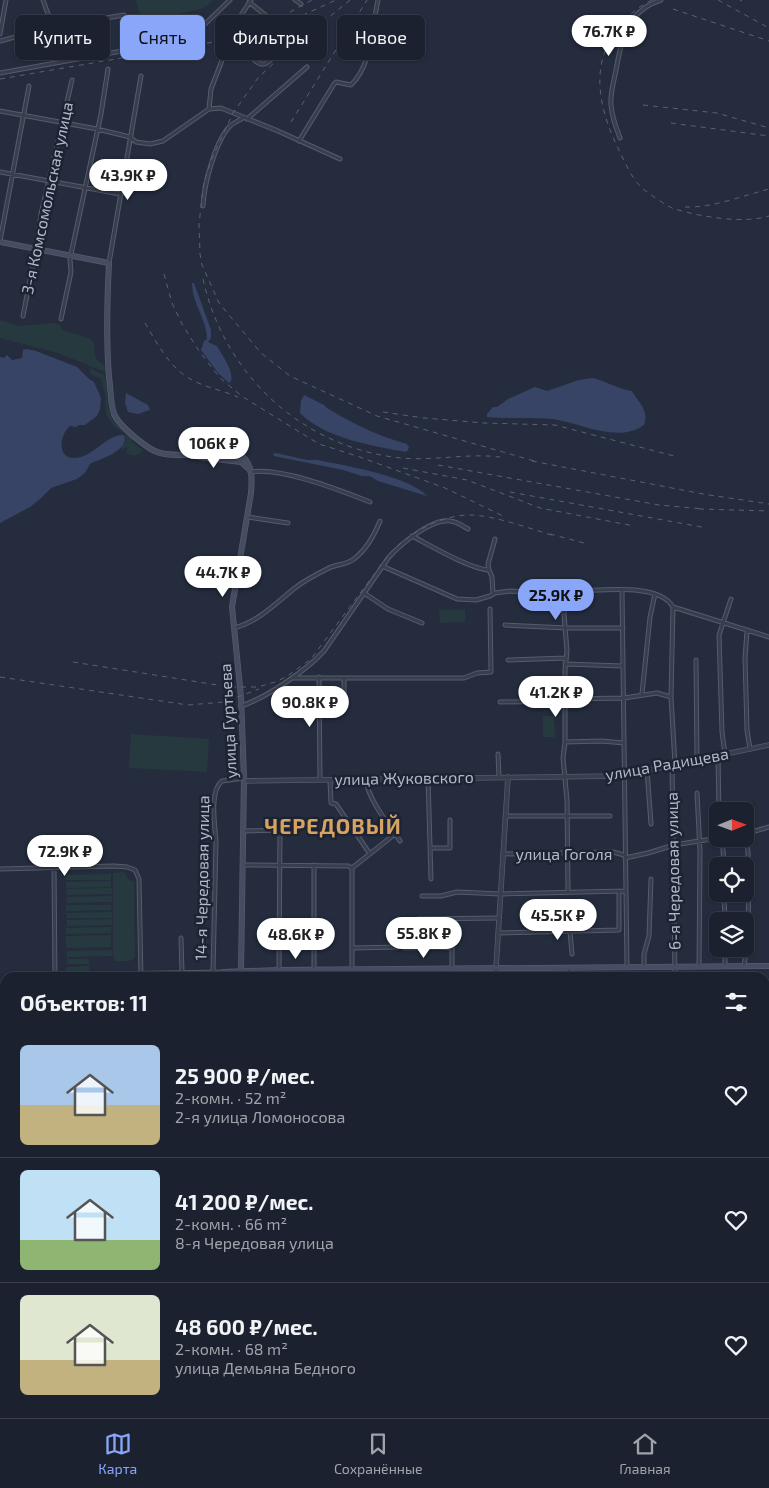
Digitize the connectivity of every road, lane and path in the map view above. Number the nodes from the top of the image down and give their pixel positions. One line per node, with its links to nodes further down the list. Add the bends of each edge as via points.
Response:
1 (6, 0): 12 (street)
2 (43, 0): 9 (street)
3 (230, 0): 15 (street, via 204,26 166,43)
4 (295, 0): 8 (street)
5 (378, 0): 35 (street, via 370,48 355,81 348,86 334,84)
6 (661, 0): 34 (street, via 648,5 634,18 621,42 611,104)
7 (250, 1): 10 (street); 11 (street)
8 (301, 4)
9 (48, 15)
10 (241, 15)
11 (266, 15)
12 (0, 34)
13 (15, 37): 14 (street)
14 (0, 41)
15 (110, 52)
16 (69, 60): 20 (street)
17 (222, 60): 27 (street, via 211,89)
18 (254, 60): 19 (street, via 262,65)
19 (271, 60)
20 (59, 62): 23 (street)
21 (307, 67): 30 (street)
22 (108, 69): 32 (street)
23 (0, 73)
24 (141, 76): 33 (street)
25 (72, 80): 31 (street, 3-я Комсомольская улица)
26 (29, 86): 29 (street)
27 (209, 109): 30 (street, via 221,108); 33 (street, via 162,141 150,144 136,142)
28 (0, 111): 29 (street)
29 (22, 116): 31 (street); 38 (street)
30 (245, 119): 35 (street); 42 (street, via 232,124 223,137 208,176)
31 (61, 123): 32 (street); 39 (street, 3-я Комсомольская улица)
32 (97, 129): 33 (street); 40 (street)
33 (130, 137): 41 (street)
34 (620, 138)
35 (299, 141): 36 (street)
36 (340, 160)
37 (0, 172): 38 (street)
38 (12, 175): 39 (street); 43 (street)
39 (48, 182): 40 (street); 44 (street, 3-я Комсомольская улица)
40 (86, 189): 41 (street); 45 (street)
41 (120, 194): 46 (street)
42 (202, 206)
43 (0, 242): 44 (main road)
44 (36, 249): 45 (main road); 47 (street, 3-я Комсомольская улица)
45 (71, 255): 46 (main road); 48 (street, via 71,272)
46 (110, 263): 49 (main road, via 110,378 116,418 155,452 184,455 218,453 243,457)
47 (23, 316)
48 (61, 319)
49 (250, 472): 50 (street, via 258,470 299,477); 51 (main road, улица Гуртьева, via 252,483)
50 (370, 502)
51 (247, 516): 53 (street); 70 (main road, улица Гуртьева, via 232,598)
52 (380, 521): 70 (street, via 370,542 355,558 306,581 259,616)
53 (288, 523)
54 (468, 529): 55 (street, via 448,520)
55 (412, 536): 57 (street); 58 (street, via 453,558)
56 (495, 539): 58 (street)
57 (382, 566): 60 (street); 62 (street, via 458,599 476,600)
58 (488, 570): 62 (street)
59 (622, 591): 63 (street, via 640,590); 71 (street, via 575,591 568,594 564,614); 72 (street)
60 (364, 592): 67 (street, via 388,608); 81 (street, via 320,655)
61 (528, 592): 62 (street)
62 (493, 594)
63 (655, 594): 65 (street); 83 (street)
64 (731, 598): 68 (street)
65 (673, 607): 68 (street); 85 (street, 6-я Чередовая улица)
66 (490, 609): 82 (street, via 491,672 464,678)
67 (422, 623)
68 (722, 623): 73 (street); 95 (street)
69 (505, 625): 71 (street)
70 (234, 628): 89 (main road, улица Гуртьева)
71 (566, 628): 72 (street); 75 (street)
72 (623, 628): 79 (street)
73 (747, 631): 74 (street); 93 (street, via 745,658)
74 (769, 637)
75 (566, 658): 76 (street); 78 (street)
76 (508, 660)
77 (696, 660): 97 (street)
78 (565, 664): 79 (street); 87 (street)
79 (623, 666): 86 (street)
80 (319, 677): 81 (street); 82 (street); 107 (street)
81 (291, 678): 89 (street, via 252,703)
82 (344, 678): 84 (street)
83 (642, 694): 85 (street, via 657,693); 86 (street)
84 (344, 696)
85 (671, 697): 98 (street, 6-я Чередовая улица)
86 (624, 698): 87 (street); 91 (street)
87 (565, 700): 88 (street); 90 (street)
88 (500, 702)
89 (241, 706): 106 (main road, улица Гуртьева)
90 (565, 742): 91 (street); 105 (street)
91 (624, 743): 100 (street)
92 (769, 745): 93 (street, улица Радищева)
93 (750, 749): 95 (street, улица Радищева)
94 (498, 754): 101 (street)
95 (725, 754): 96 (street, улица Радищева)
96 (718, 756): 97 (street, улица Радищева); 111 (street)
97 (697, 760): 98 (street, улица Радищева)
98 (674, 765): 99 (street, улица Радищева); 124 (street, 6-я Чередовая улица)
99 (647, 770): 100 (street, улица Радищева); 116 (street)
100 (624, 775): 105 (street, улица Радищева); 130 (street)
101 (499, 777): 102 (street, улица Жуковского); 104 (street, улица Жуковского)
102 (508, 777): 105 (street, улица Жуковского); 112 (street)
103 (366, 778): 104 (street, улица Жуковского); 108 (street, улица Жуковского); 120 (street, via 371,795)
104 (428, 778): 125 (street)
105 (565, 778): 114 (street)
106 (244, 779): 107 (street, улица Жуковского); 109 (street, улица Жуковского); 118 (main road, улица Гуртьева)
107 (320, 779): 108 (street, улица Жуковского)
108 (330, 779): 127 (street, via 331,803 336,804)
109 (217, 784): 174 (street, 14-я Чередовая улица)
110 (697, 793): 123 (street)
111 (719, 802)
112 (505, 816): 114 (street); 128 (street)
113 (610, 816): 114 (street)
114 (566, 817): 129 (street)
115 (450, 820): 125 (street, via 450,848)
116 (650, 824)
117 (769, 827): 119 (street)
118 (244, 830): 131 (main road, улица Гуртьева); 132 (street, via 280,830)
119 (754, 832)
120 (395, 834): 122 (street); 127 (street)
121 (709, 840): 123 (street, улица Гоголя)
122 (400, 841)
123 (699, 842): 124 (street, улица Гоголя); 159 (street)
124 (674, 845): 130 (street, улица Гоголя); 158 (street, 6-я Чередовая улица)
125 (431, 848): 137 (street)
126 (747, 848): 161 (street, via 748,941)
127 (370, 854): 135 (street)
128 (503, 854): 129 (street, улица Гоголя); 142 (street)
129 (568, 854): 130 (street, улица Гоголя, via 613,852); 141 (street)
130 (625, 856): 140 (street)
131 (243, 865): 132 (street); 170 (main road, улица Гуртьева)
132 (281, 865): 133 (street); 168 (street)
133 (314, 865): 135 (street); 169 (street)
134 (54, 868): 136 (street); 171 (street); 172 (street, via 114,866 135,870 139,879)
135 (352, 868): 151 (street)
136 (0, 869)
137 (431, 879)
138 (651, 880): 157 (street, via 649,936)
139 (619, 891): 140 (street); 141 (street); 146 (street, via 619,930)
140 (626, 891): 156 (street)
141 (568, 892): 142 (street)
142 (500, 894): 143 (street, via 456,892); 144 (street)
143 (422, 896)
144 (498, 918): 145 (street); 147 (street)
145 (418, 919)
146 (570, 931): 147 (street); 154 (street)
147 (497, 933): 165 (street)
148 (452, 937): 153 (street)
149 (181, 938): 173 (street)
150 (398, 947): 151 (street)
151 (352, 948): 166 (street)
152 (405, 948): 153 (street)
153 (452, 948): 164 (street)
154 (572, 954)
155 (725, 957): 160 (street)
156 (627, 966): 157 (main road); 163 (main road)
157 (644, 966): 158 (main road)
158 (675, 966): 159 (main road); 178 (street, 6-я Чередовая улица)
159 (699, 966): 160 (main road)
160 (725, 966): 161 (main road)
161 (744, 966): 162 (main road)
162 (769, 966)
163 (570, 967): 165 (main road); 177 (street)
164 (452, 968): 165 (main road); 167 (main road)
165 (496, 968): 176 (street)
166 (352, 969): 167 (main road); 169 (main road)
167 (417, 969)
168 (279, 970): 169 (main road); 170 (main road)
169 (314, 970)
170 (240, 971): 175 (main road)
171 (55, 972)
172 (141, 972)
173 (182, 972)
174 (213, 972)
175 (236, 972)
176 (496, 972)
177 (569, 972)
178 (675, 972)

